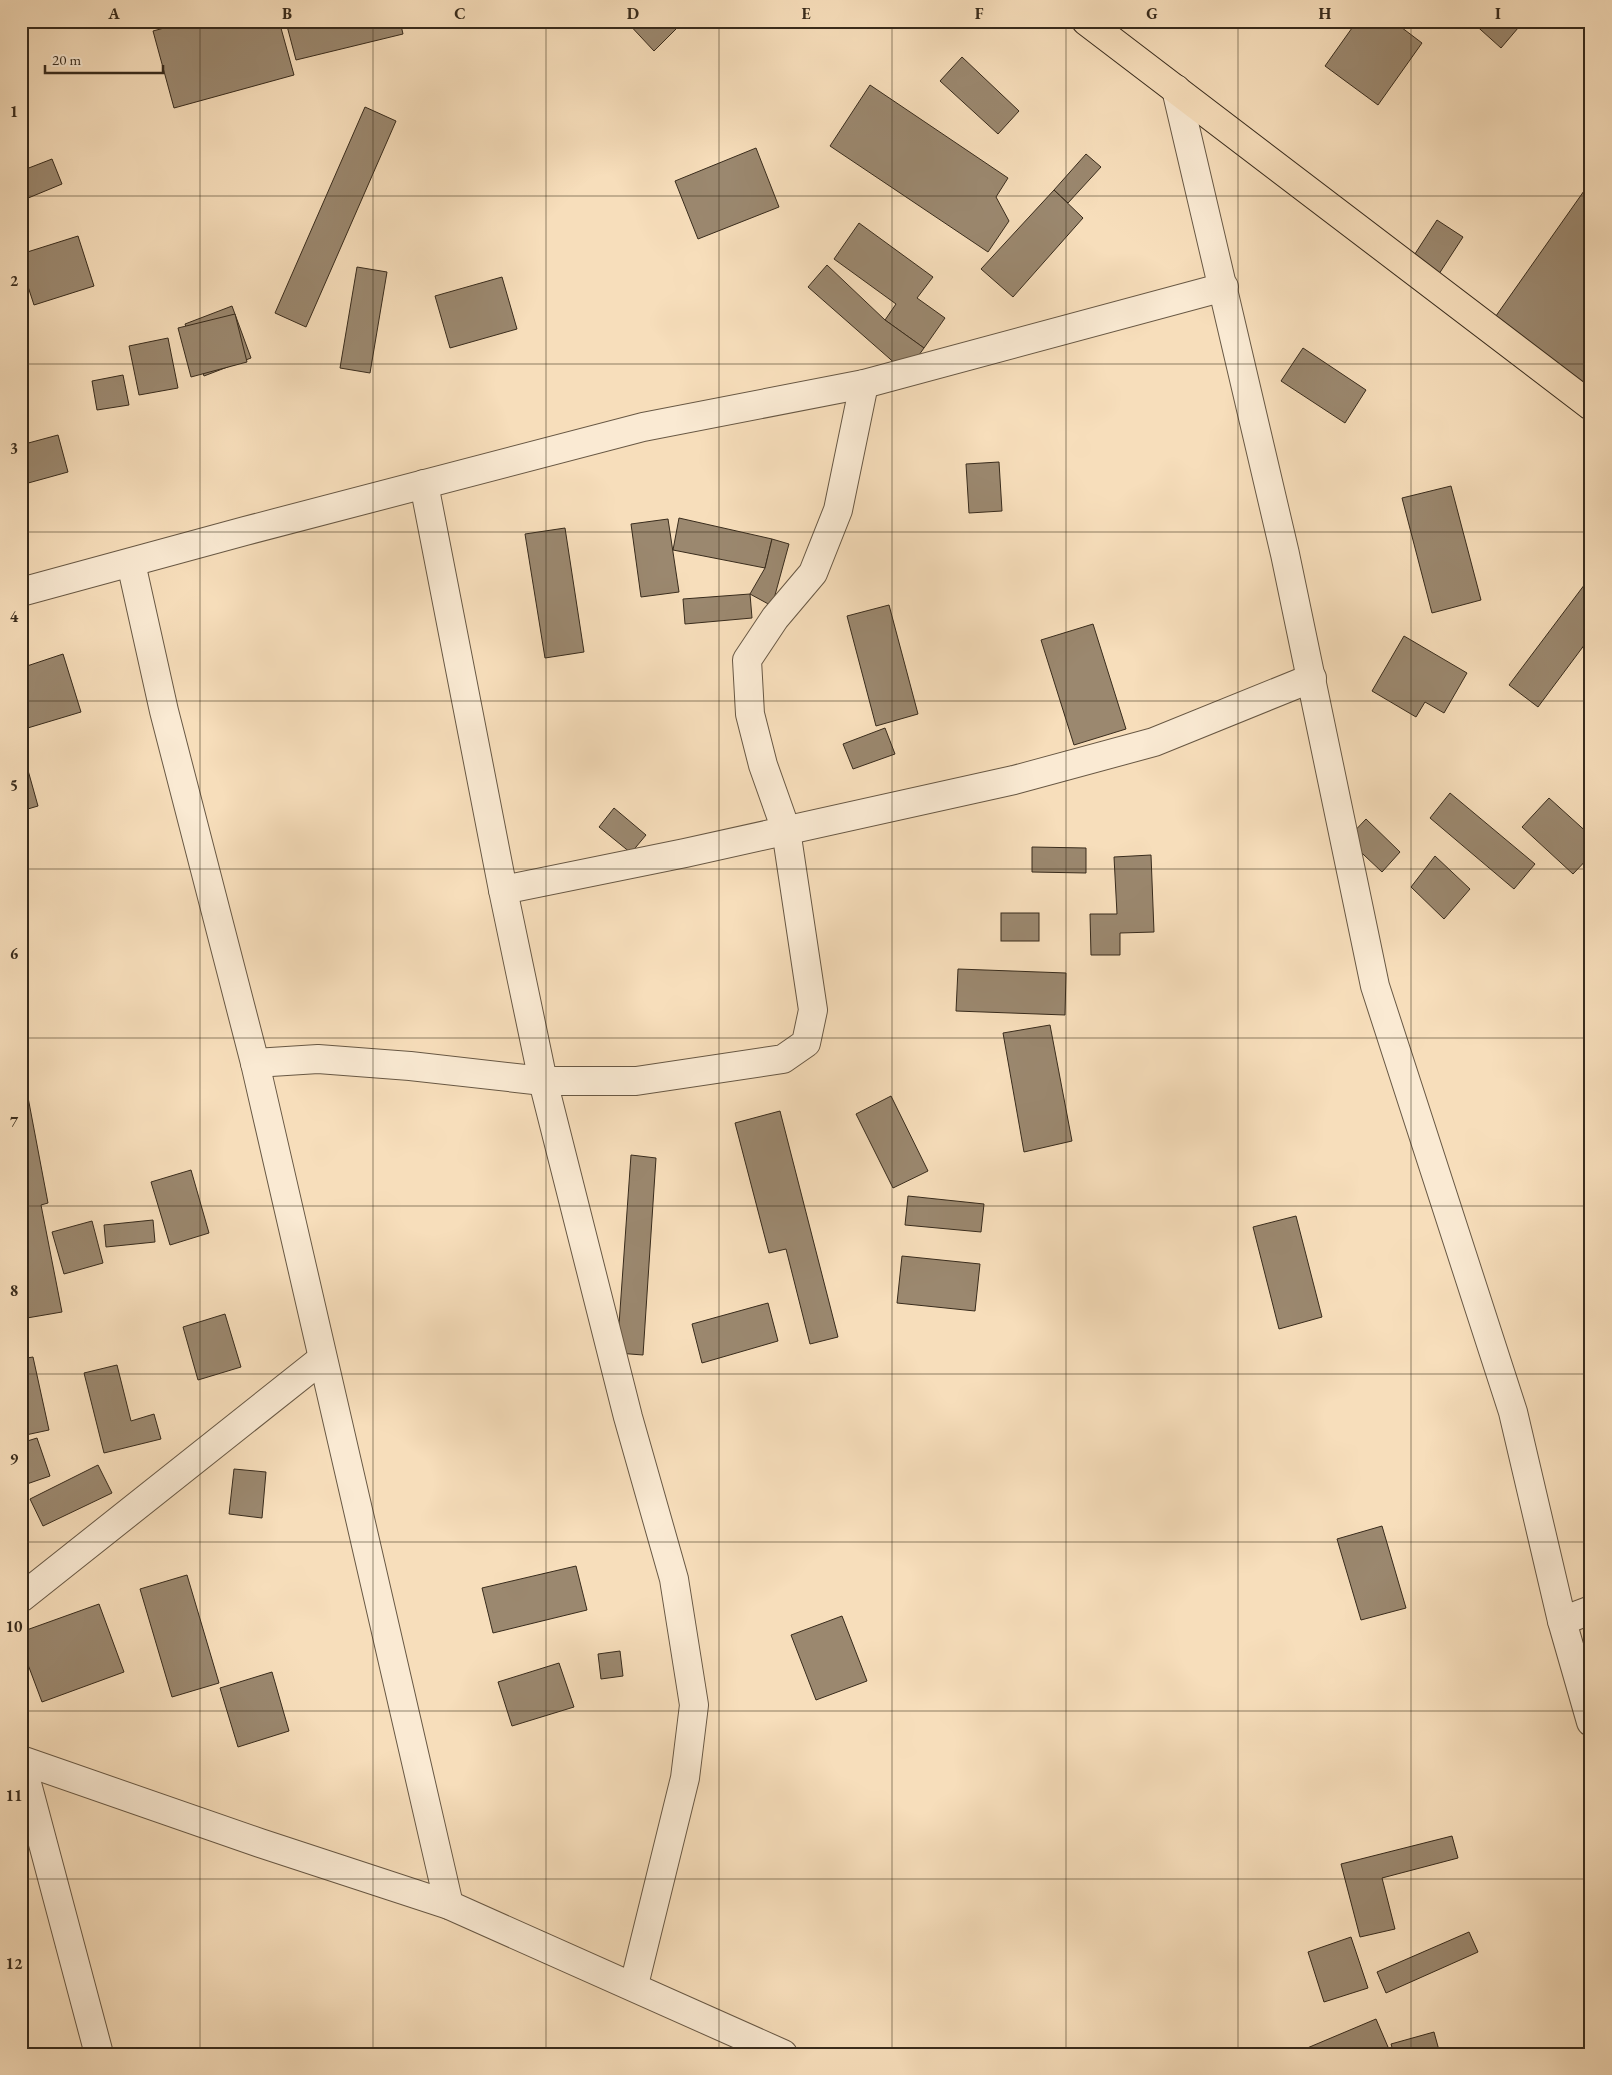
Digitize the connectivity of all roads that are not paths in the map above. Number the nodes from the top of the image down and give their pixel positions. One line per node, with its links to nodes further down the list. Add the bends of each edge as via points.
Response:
1 (1086, 21): 2 (main road)
2 (1176, 89): 3 (street); 5 (main road)
3 (1224, 287): 4 (street); 9 (street)
4 (864, 384): 6 (street, via 643,427); 10 (street, via 838,510 813,573 775,618 747,660 750,714 763,765)
5 (1591, 406)
6 (424, 484): 7 (street); 11 (street)
7 (131, 564): 8 (street); 12 (street, via 164,711)
8 (21, 592)
9 (1312, 678): 10 (street, via 1154,742 1014,780); 17 (street, via 1375,986 1514,1412)
10 (786, 830): 11 (street); 13 (street, via 813,1010 806,1043 783,1059 646,1079)
11 (503, 890): 13 (street)
12 (255, 1063): 13 (street, via 318,1059); 14 (street)
13 (543, 1081): 21 (street, via 628,1417 674,1579 694,1705 685,1778)
14 (322, 1358): 15 (street); 20 (street)
15 (21, 1598)
16 (1591, 1610): 17 (street)
17 (1562, 1621): 18 (street)
18 (1591, 1722)
19 (21, 1760): 20 (street); 22 (street)
20 (449, 1905): 21 (street)
21 (634, 1985): 23 (street)
22 (99, 2054)
23 (783, 2054)

